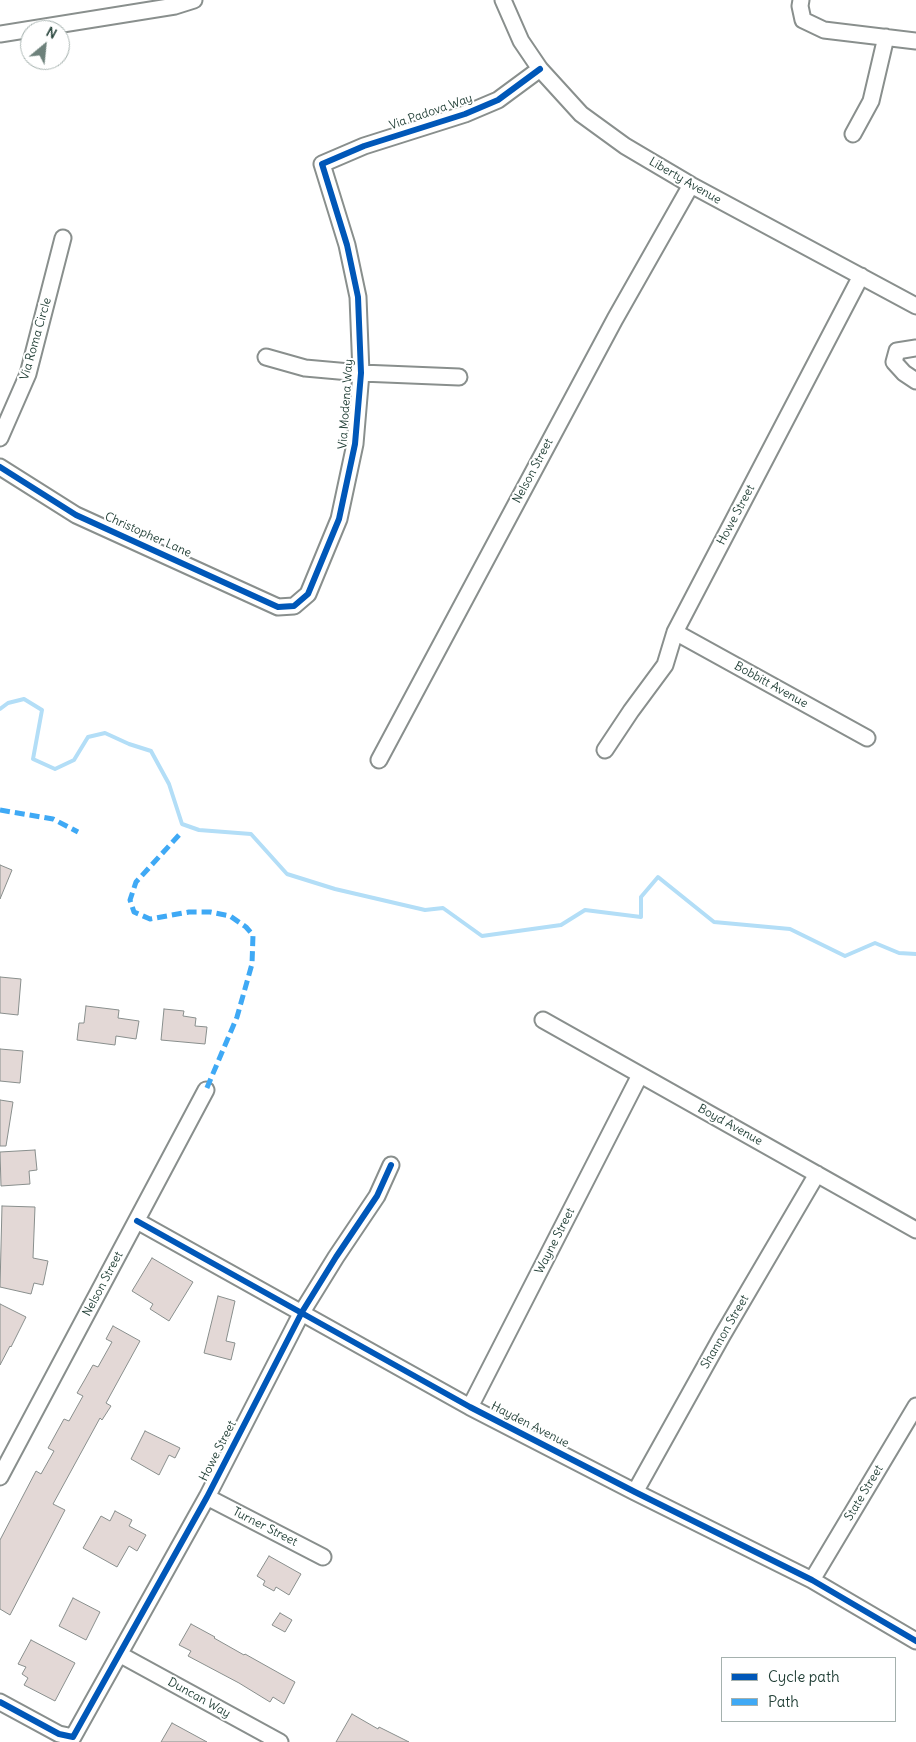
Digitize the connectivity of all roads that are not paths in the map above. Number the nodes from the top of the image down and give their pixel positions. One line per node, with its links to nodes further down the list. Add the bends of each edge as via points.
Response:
1 (194, 0): 4 (street, via 175,6)
2 (504, 0): 7 (street, Liberty Avenue, via 521,41)
3 (801, 0): 5 (street, via 803,20 824,30)
4 (0, 34)
5 (886, 37): 6 (street); 8 (street, via 871,101)
6 (916, 41)
7 (540, 69): 9 (street, Via Padova Way, via 498,100 466,114 364,146); 10 (street, Liberty Avenue, via 581,114 625,146)
8 (853, 134)
9 (322, 164): 16 (street, Via Modena Way, via 347,245 358,297)
10 (691, 185): 12 (street, Liberty Avenue); 25 (street, Nelson Street, via 615,319)
11 (63, 238): 19 (street, Via Roma Circle, via 28,374)
12 (861, 276): 13 (street, Liberty Avenue); 22 (street, Howe Street)
13 (916, 306)
14 (916, 348): 18 (street, via 897,351 894,362)
15 (266, 357): 16 (street, via 305,368)
16 (362, 373): 17 (street); 21 (street, Via Modena Way, via 355,444 339,519 308,594)
17 (459, 376)
18 (916, 381)
19 (0, 438)
20 (0, 467): 21 (street, Christopher Lane, via 76,515 278,607)
21 (294, 606)
22 (674, 632): 23 (street, Bobbitt Avenue); 24 (street, Howe Street, via 665,665)
23 (867, 738)
24 (606, 750)
25 (379, 760)
26 (543, 1020): 27 (street, Boyd Avenue)
27 (640, 1075): 30 (street, Boyd Avenue); 35 (street, Wayne Street)
28 (206, 1090): 31 (street, Nelson Street)
29 (391, 1165): 33 (street, Howe Street, via 377,1196)
30 (817, 1174): 32 (street, Boyd Avenue); 37 (street, Shannon Street)
31 (137, 1220): 33 (street, Hayden Avenue); 36 (street, Nelson Street)
32 (916, 1230)
33 (302, 1312): 35 (street, Hayden Avenue); 38 (street, Howe Street)
34 (916, 1406): 40 (street, State Street)
35 (470, 1407): 37 (street, Hayden Avenue)
36 (0, 1477)
37 (635, 1492): 40 (street, Hayden Avenue)
38 (207, 1497): 39 (street, Turner Street); 42 (street, Howe Street)
39 (323, 1557)
40 (812, 1580): 41 (street, Hayden Avenue)
41 (916, 1641)
42 (119, 1654): 43 (street, Howe Street, via 73,1738 59,1734); 44 (street, Duncan Way)
43 (0, 1702)
44 (280, 1742)

